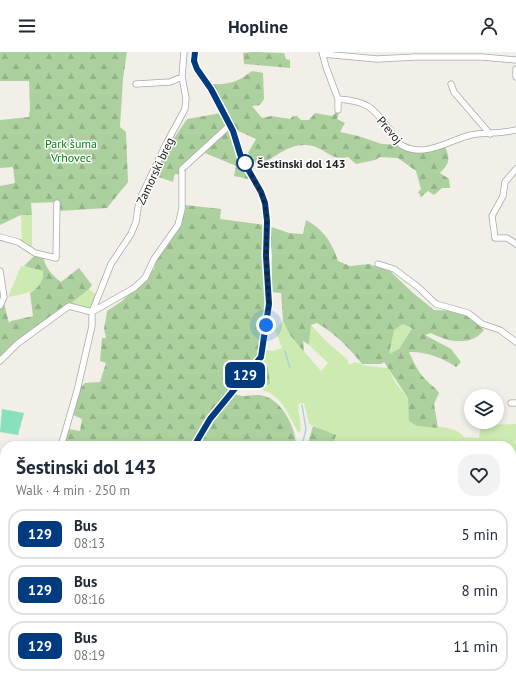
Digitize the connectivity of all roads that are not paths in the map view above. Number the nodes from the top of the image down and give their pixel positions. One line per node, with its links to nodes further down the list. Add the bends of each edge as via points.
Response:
1 (184, 52): 6 (street, Zamorski breg)
2 (195, 52): 12 (street, via 194,61 197,69)
3 (323, 53): 4 (street, via 371,59 416,56); 10 (street)
4 (516, 60)
5 (516, 69): 7 (street)
6 (182, 77): 8 (street, via 170,82); 22 (street, Zamorski breg, via 186,109 139,201 136,222 131,234 111,264)
7 (516, 77)
8 (136, 84)
9 (451, 84): 14 (street, via 454,92)
10 (338, 99): 11 (street); 14 (street, Prevoj, via 366,104 378,115 400,144 412,149 437,148 469,136)
11 (338, 110)
12 (230, 125): 22 (street, via 182,169 182,209 178,225 154,259 145,278 134,288); 26 (street, via 241,157 265,203 269,304 263,351 258,361 210,419)
13 (516, 130): 14 (street, Prevoj)
14 (490, 134)
15 (516, 169): 18 (street, via 505,182 503,196 492,216 495,238 507,238)
16 (57, 203): 17 (street, via 56,258 35,253 18,242)
17 (0, 237)
18 (516, 244)
19 (378, 264): 23 (street, via 394,269 436,304 468,313 482,324 500,330)
20 (0, 271): 21 (street, via 4,297)
21 (0, 306)
22 (92, 312): 24 (street, via 69,306 17,344); 25 (street, Zamorski breg, via 92,326)
23 (516, 342)
24 (0, 361)
25 (62, 441)
26 (197, 441)

